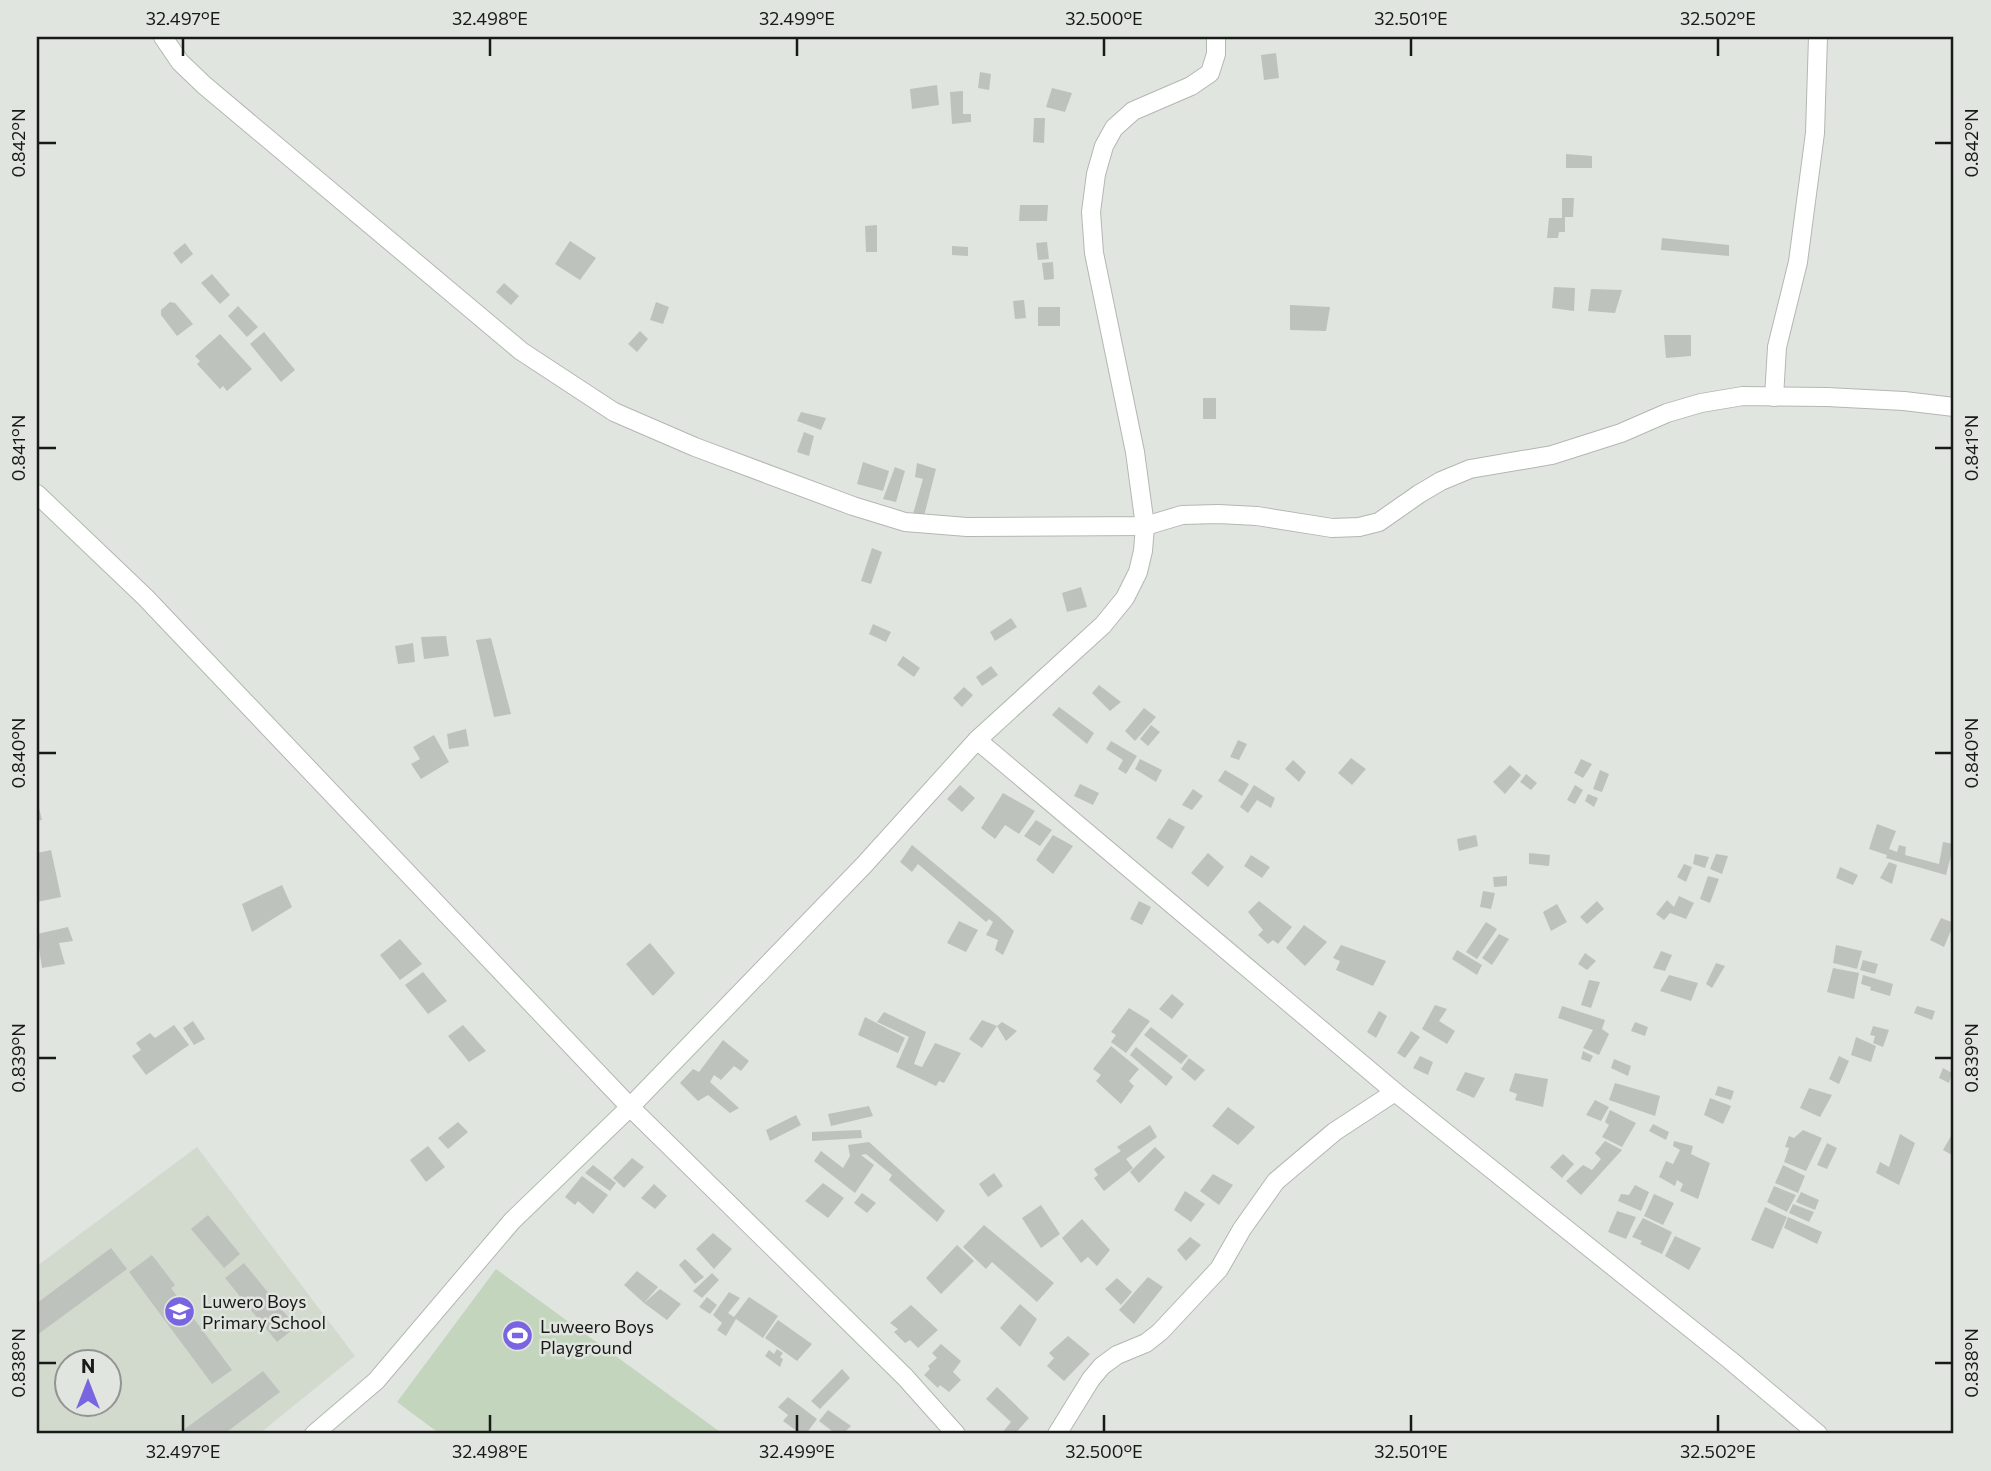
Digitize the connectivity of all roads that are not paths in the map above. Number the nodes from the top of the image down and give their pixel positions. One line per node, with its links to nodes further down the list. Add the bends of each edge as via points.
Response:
1 (163, 37): 7 (street, via 204,85 433,279 521,351 614,412 695,447 905,522 967,527)
2 (1216, 37): 7 (street, via 1210,73 1133,111 1114,128 1096,174 1091,212 1094,253 1135,452)
3 (1818, 37): 4 (street, via 1812,159 1798,262 1777,346)
4 (1774, 397): 5 (street); 7 (street, via 1743,396 1701,403 1552,456 1470,470 1441,481 1380,522 1359,527 1218,514 1182,515)
5 (1954, 407)
6 (37, 494): 10 (street, via 145,597)
7 (1145, 526): 8 (street, via 1138,572 1125,598 1103,625)
8 (977, 740): 9 (street); 10 (street, via 864,865)
9 (1395, 1092): 13 (street, via 1334,1132 1276,1181 1219,1269 1160,1332 1102,1366); 14 (street)
10 (630, 1107): 11 (street, via 512,1221 376,1381); 12 (street, via 905,1377)
11 (314, 1434)
12 (956, 1434)
13 (1057, 1434)
14 (1818, 1434)

